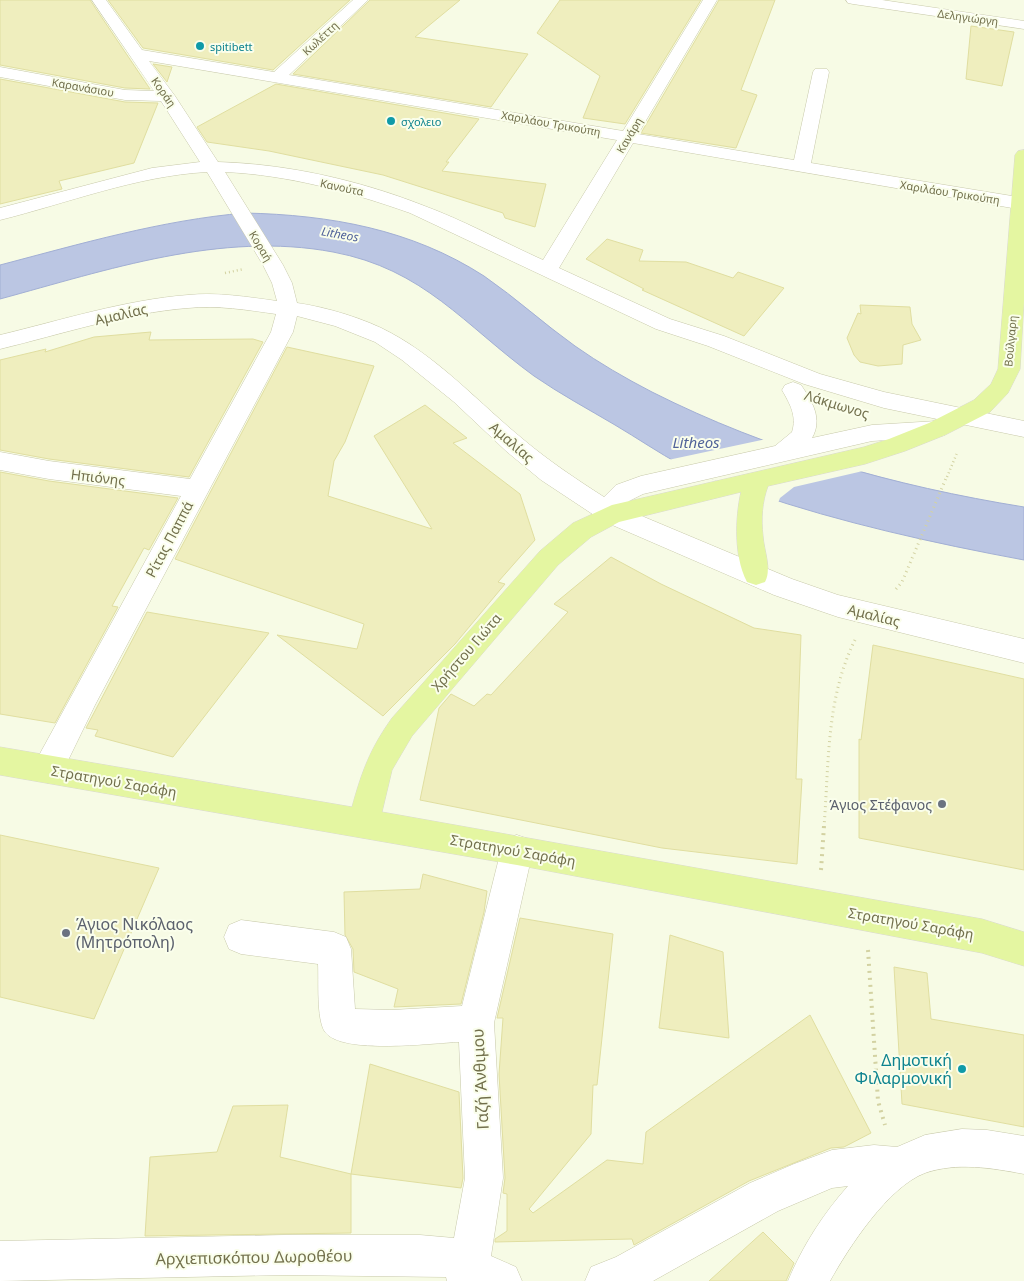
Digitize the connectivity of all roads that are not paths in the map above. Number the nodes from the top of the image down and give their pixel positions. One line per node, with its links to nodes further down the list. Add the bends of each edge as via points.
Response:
1 (119, 0): 5 (street)
2 (361, 0): 10 (street, Κωλέττη)
3 (710, 0): 12 (street, Κανάρη)
4 (853, 0): 6 (street, Δεληγιώργη)
5 (100, 2): 7 (street, Κοράη)
6 (1024, 25)
7 (137, 54): 10 (street, Χαριλάου Τρικούπη); 11 (street, Κοράη)
8 (0, 72): 11 (street, Καρανάσιου, via 125,95)
9 (821, 72): 15 (street)
10 (278, 77): 12 (street, Χαριλάου Τρικούπη)
11 (167, 96): 14 (street, Κοράη)
12 (628, 137): 15 (street, Χαριλάου Τρικούπη); 19 (street, Κανάρη)
13 (1024, 155): 17 (main road, Βούλγαρη)
14 (214, 167): 16 (street, Κοράη); 18 (street, Κανούτα, via 167,170); 19 (street, Κανούτα, via 274,173 380,196 434,216)
15 (800, 167): 17 (street, Χαριλάου Τρικούπη)
16 (227, 190): 20 (street, Κοραή, via 284,289)
17 (1022, 204): 23 (main road, Βούλγαρη)
18 (0, 214)
19 (548, 270): 21 (street, Κανούτα)
20 (288, 309): 22 (street, Αμαλίας, via 208,301 172,303); 33 (street, Ρίτας Παππά, via 282,332); 34 (street, Αμαλίας, via 342,320 396,345 438,376 550,474)
21 (663, 324): 25 (street, Λάκμωνος, via 706,353); 26 (street, via 837,388)
22 (0, 342)
23 (1009, 369): 24 (main road); 26 (main road, Βούλγαρη, via 995,394)
24 (1024, 389)
25 (793, 390): 27 (street, Λάκμωνος, via 880,417); 30 (street, via 805,411 803,435 799,442)
26 (964, 416): 27 (main road, Βούλγαρη); 28 (street)
27 (937, 428): 29 (street, Λάκμωνος); 30 (street, via 872,433); 32 (main road, Βούλγαρη, via 873,452)
28 (1024, 429)
29 (1024, 447)
30 (782, 453): 34 (street, via 626,489 617,496)
31 (0, 461): 33 (street, Ηπιόνης)
32 (758, 479): 34 (main road, Χρήστου Γιώτα); 35 (main road, via 750,510)
33 (196, 489): 38 (street, Ρίτας Παππά)
34 (612, 514): 35 (street, Αμαλίας); 39 (main road, Χρήστου Γιώτα, via 582,530 549,558 402,727 378,770)
35 (756, 575): 36 (street, Αμαλίας, via 805,595 870,615)
36 (1024, 651)
37 (0, 761): 38 (main road, Στρατηγού Σαράφη)
38 (48, 769): 39 (main road, Στρατηγού Σαράφη)
39 (363, 823): 40 (main road, Στρατηγού Σαράφη)
40 (517, 850): 42 (main road, Στρατηγού Σαράφη, via 982,936); 43 (street, Γαζή Άνθιμου)
41 (241, 937): 43 (street, via 334,949 338,1020 350,1027)
42 (1024, 949)
43 (476, 1023): 47 (street, Γαζή Άνθιμου, via 484,1178)
44 (1024, 1154): 45 (street, via 975,1148 951,1149 924,1154)
45 (898, 1166): 48 (street, via 874,1164 832,1169 794,1183 624,1275); 49 (street, via 850,1216)
46 (0, 1262): 47 (street, Αρχιεπισκόπου Δωροθέου, via 420,1255 451,1257)
47 (479, 1276)
48 (605, 1281)
49 (808, 1281)

